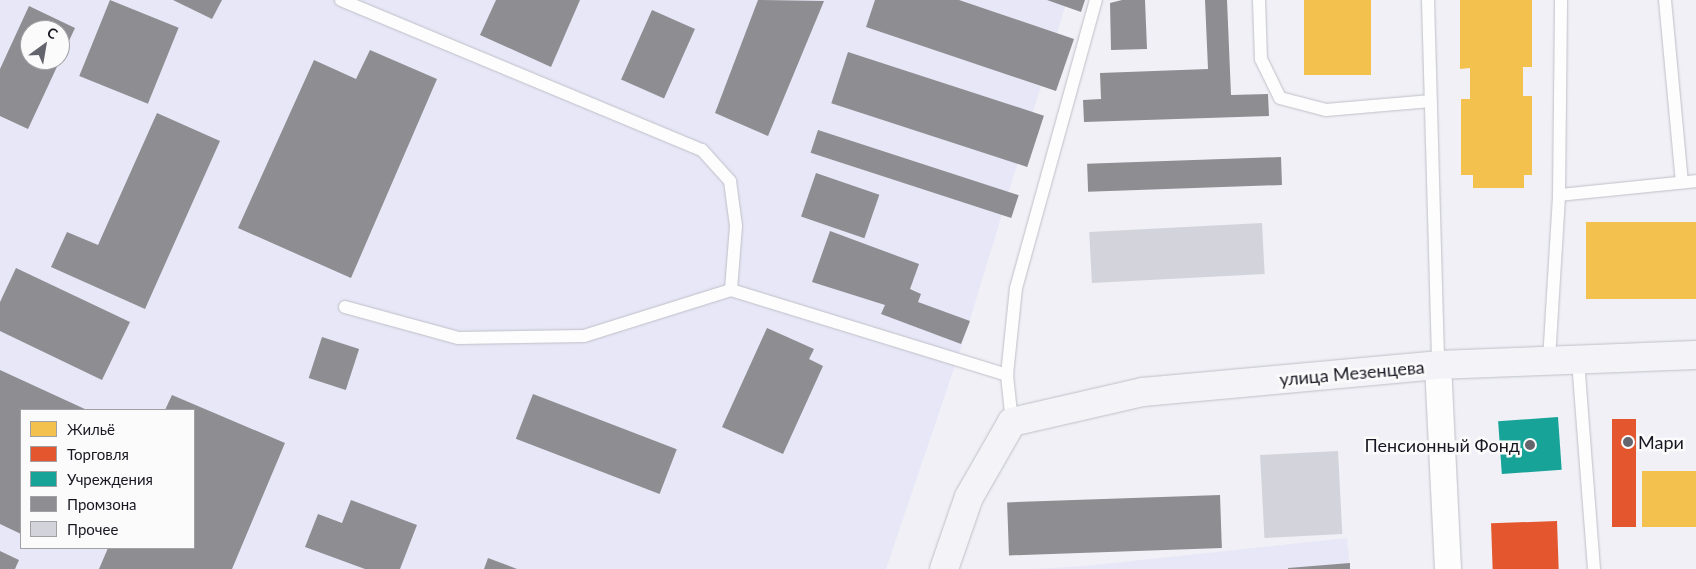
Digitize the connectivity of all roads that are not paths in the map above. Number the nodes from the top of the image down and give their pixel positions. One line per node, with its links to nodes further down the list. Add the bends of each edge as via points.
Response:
1 (341, 0): 11 (lane, via 702,150 730,181 736,226)
2 (1096, 0): 17 (lane, via 1016,288)
3 (1259, 0): 7 (lane, via 1261,59 1280,98 1326,110)
4 (1428, 0): 7 (lane)
5 (1560, 0): 10 (lane)
6 (1664, 0): 9 (lane)
7 (1431, 101): 16 (lane)
8 (1696, 181): 9 (lane)
9 (1682, 182): 10 (lane)
10 (1559, 195): 14 (lane)
11 (731, 290): 12 (lane, via 584,336 458,338); 17 (lane)
12 (345, 307)
13 (1696, 355): 15 (main road, улица Мезенцева)
14 (1549, 360): 15 (main road, улица Мезенцева); 16 (main road, улица Мезенцева)
15 (1578, 361): 21 (lane)
16 (1438, 365): 18 (main road, улица Мезенцева, via 1143,392); 20 (street)
17 (1007, 375): 18 (lane)
18 (1012, 422): 19 (main road, via 969,496)
19 (944, 569)
20 (1448, 569)
21 (1594, 569)

